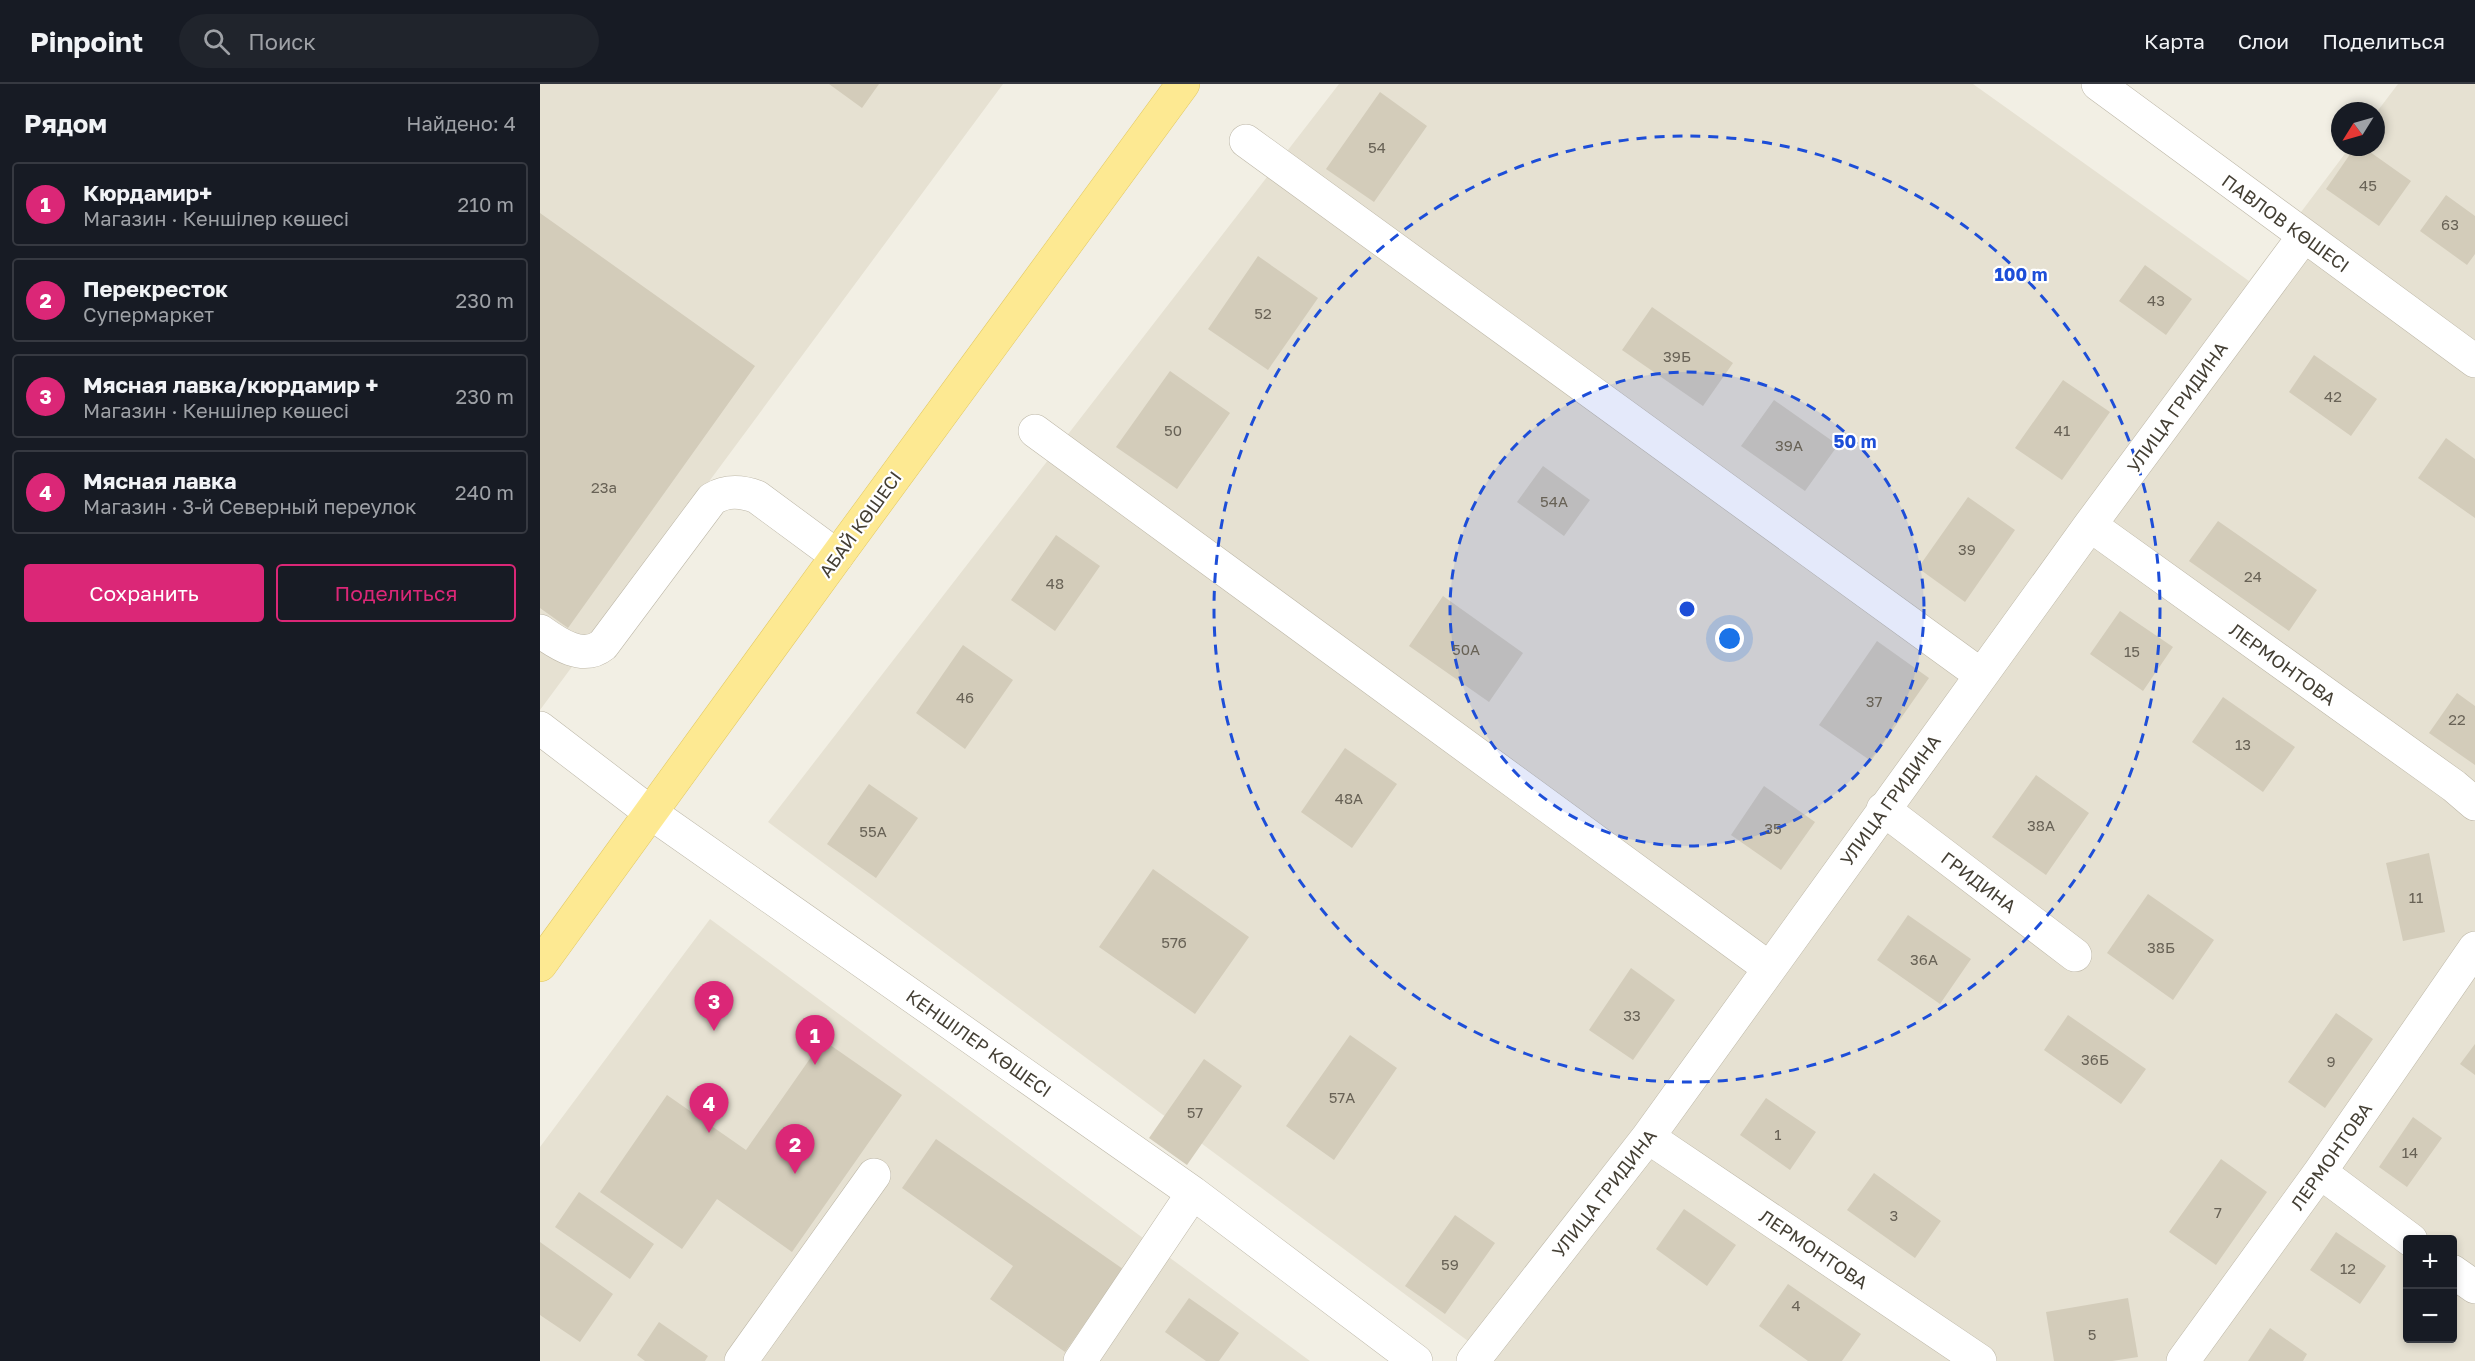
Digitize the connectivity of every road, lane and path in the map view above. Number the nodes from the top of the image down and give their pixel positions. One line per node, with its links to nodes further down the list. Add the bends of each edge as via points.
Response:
1 (1183, 84): 8 (main road, АБАЙ КӨШЕСІ)
2 (2098, 84): 4 (street, ПАВЛОВ КӨШЕСІ)
3 (1246, 141): 10 (street)
4 (2304, 236): 5 (street, ПАВЛОВ КӨШЕСІ); 7 (street, УЛИЦА ГРИДИНА)
5 (2475, 361)
6 (1035, 431): 18 (street)
7 (2090, 525): 10 (street, УЛИЦА ГРИДИНА); 12 (street, ЛЕРМОНТОВА)
8 (837, 556): 9 (street, via 757,497 722,493 712,499 596,651 572,649); 14 (main road, АБАЙ КӨШЕСІ)
9 (540, 632)
10 (1981, 675): 13 (street, УЛИЦА ГРИДИНА)
11 (540, 728): 14 (street, КЕНШІЛЕР КӨШЕСІ)
12 (2475, 804)
13 (1883, 809): 16 (street, ГРИДИНА); 18 (street, УЛИЦА ГРИДИНА)
14 (651, 813): 17 (main road, АБАЙ КӨШЕСІ); 22 (street, КЕНШІЛЕР КӨШЕСІ)
15 (2475, 948): 20 (street, ЛЕРМОНТОВА)
16 (2075, 955)
17 (540, 965)
18 (1769, 968): 19 (street, УЛИЦА ГРИДИНА)
19 (1648, 1137): 29 (street, УЛИЦА ГРИДИНА); 30 (street, ЛЕРМОНТОВА)
20 (2320, 1173): 23 (street); 31 (street, ЛЕРМОНТОВА)
21 (874, 1175): 26 (street)
22 (1193, 1193): 27 (street); 28 (street, КЕНШІЛЕР КӨШЕСІ)
23 (2405, 1235)
24 (2457, 1274): 25 (street)
25 (2475, 1287)
26 (741, 1361)
27 (1080, 1361)
28 (1416, 1361)
29 (1473, 1361)
30 (1980, 1361)
31 (2183, 1361)

